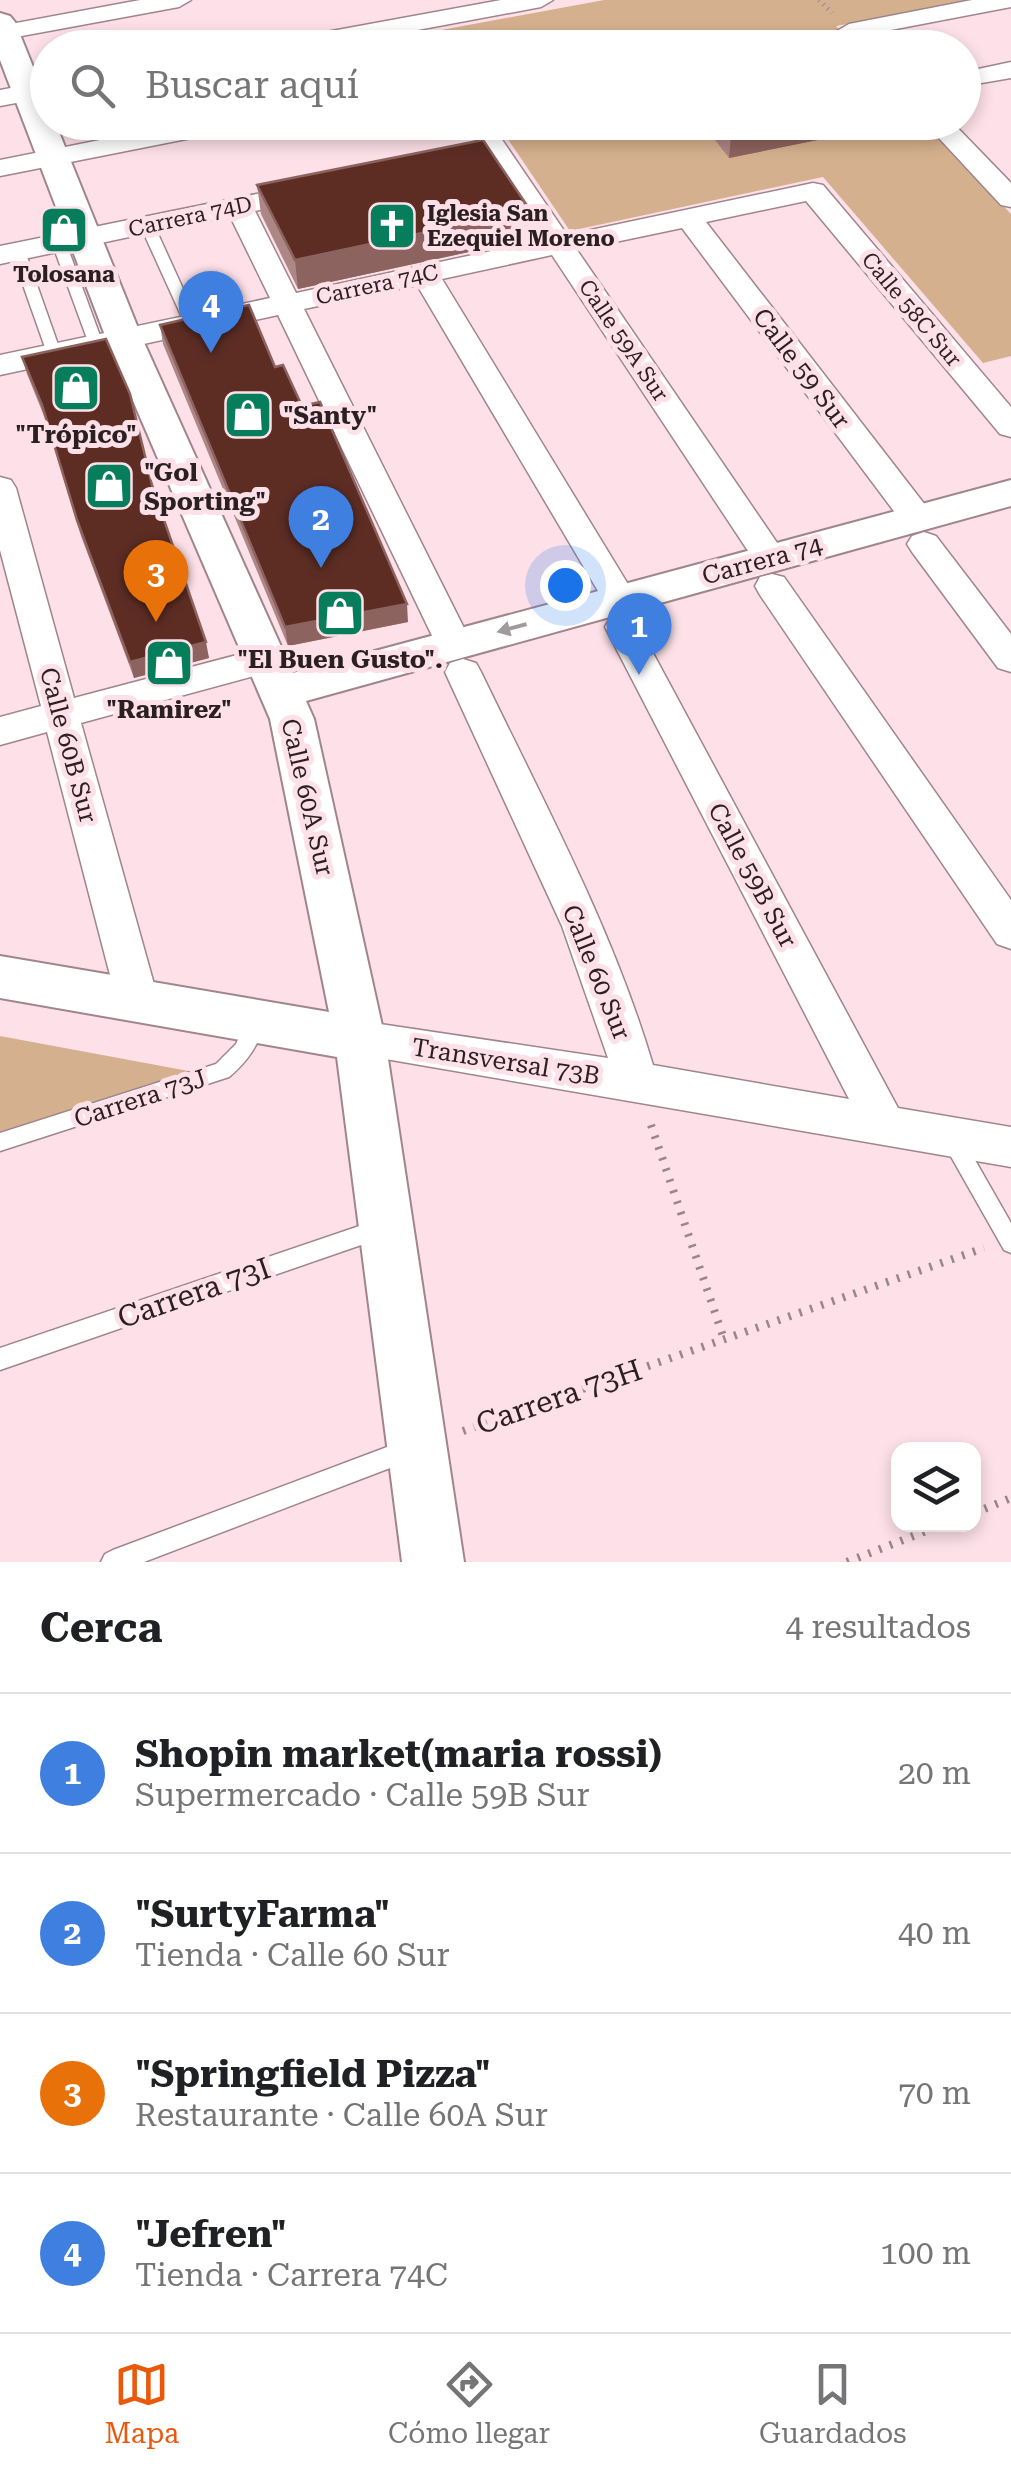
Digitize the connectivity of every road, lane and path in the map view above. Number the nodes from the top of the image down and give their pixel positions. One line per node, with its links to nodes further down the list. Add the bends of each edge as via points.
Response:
1 (179, 0): 6 (street)
2 (395, 0): 5 (street)
3 (541, 0): 5 (street)
4 (1010, 0): 9 (street)
5 (411, 24): 7 (street); 8 (street)
6 (1, 29): 12 (street, Calle 60A Sur)
7 (378, 30)
8 (415, 30)
9 (892, 30)
10 (1011, 70): 11 (street)
11 (981, 76)
12 (25, 93)
13 (45, 140): 19 (street, Calle 60A Sur)
14 (142, 140): 19 (street)
15 (489, 140): 18 (street, Calle 59A Sur)
16 (954, 140): 21 (street)
17 (1011, 152): 21 (street)
18 (498, 153): 20 (street); 30 (street, Calle 59A Sur)
19 (53, 158): 22 (street); 29 (street, Calle 60A Sur)
20 (461, 160)
21 (973, 160): 25 (street)
22 (0, 168)
23 (332, 187): 26 (street, Carrera 74D)
24 (812, 191): 27 (street, Carrera 74C); 38 (street, Calle 58C Sur)
25 (1011, 199)
26 (239, 206): 28 (street, Carrera 74D); 33 (street, Calle 60 Sur)
27 (688, 217): 30 (street, Carrera 74C); 42 (street, Calle 59 Sur)
28 (147, 225): 29 (street, Carrera 74D); 34 (lane)
29 (72, 240): 31 (street, Carrera 74D); 35 (street, Calle 60A Sur)
30 (559, 245): 32 (street, Carrera 74C); 43 (street, Calle 59A Sur)
31 (9, 253): 36 (lane)
32 (425, 274): 33 (street, Carrera 74C); 44 (street, Calle 59B Sur)
33 (287, 303): 34 (street, Carrera 74C); 45 (street, Calle 60 Sur)
34 (192, 324): 35 (street, Carrera 74C)
35 (110, 342): 36 (street, Carrera 74C); 47 (street, Calle 60A Sur)
36 (54, 353): 37 (street, Carrera 74C)
37 (0, 365)
38 (1011, 427)
39 (0, 488): 48 (street, Calle 60B Sur)
40 (1011, 493): 42 (street, Carrera 74)
41 (1011, 520): 42 (street, Carrera 74)
42 (920, 531): 43 (street, Carrera 74); 46 (street, Calle 59 Sur)
43 (771, 572): 44 (street, Carrera 74); 50 (street, Calle 59A Sur)
44 (621, 613): 45 (street, Carrera 74); 56 (street, Calle 59B Sur)
45 (458, 658): 47 (street, Carrera 74); 55 (street, Calle 60 Sur, via 599,967)
46 (1011, 659)
47 (280, 690): 48 (street); 54 (street, Calle 60A Sur)
48 (61, 715): 49 (street); 52 (street, Calle 60B Sur)
49 (0, 732)
50 (1011, 932)
51 (0, 977): 52 (street, Transversal 73B)
52 (138, 1002): 53 (street, Transversal 73B)
53 (255, 1022): 54 (street, Transversal 73B); 58 (lane, Carrera 73J, via 239,1058 222,1071)
54 (360, 1039): 55 (street, Transversal 73B); 60 (street, Calle 60A Sur)
55 (636, 1081): 56 (street, Transversal 73B); 62 (path)
56 (884, 1122): 57 (street, Transversal 73B)
57 (949, 1134): 59 (street, Transversal 73B); 61 (lane)
58 (0, 1142)
59 (1011, 1146)
60 (388, 1226): 63 (lane, Carrera 73I); 64 (street, Calle 60A Sur)
61 (1010, 1241): 62 (path, Carrera 73H)
62 (724, 1339): 64 (path, Carrera 73H)
63 (0, 1359)
64 (418, 1447): 68 (lane); 69 (street, Calle 60A Sur)
65 (1011, 1498): 66 (path)
66 (981, 1510)
67 (924, 1532): 70 (path)
68 (112, 1562)
69 (433, 1562)
70 (848, 1562)

